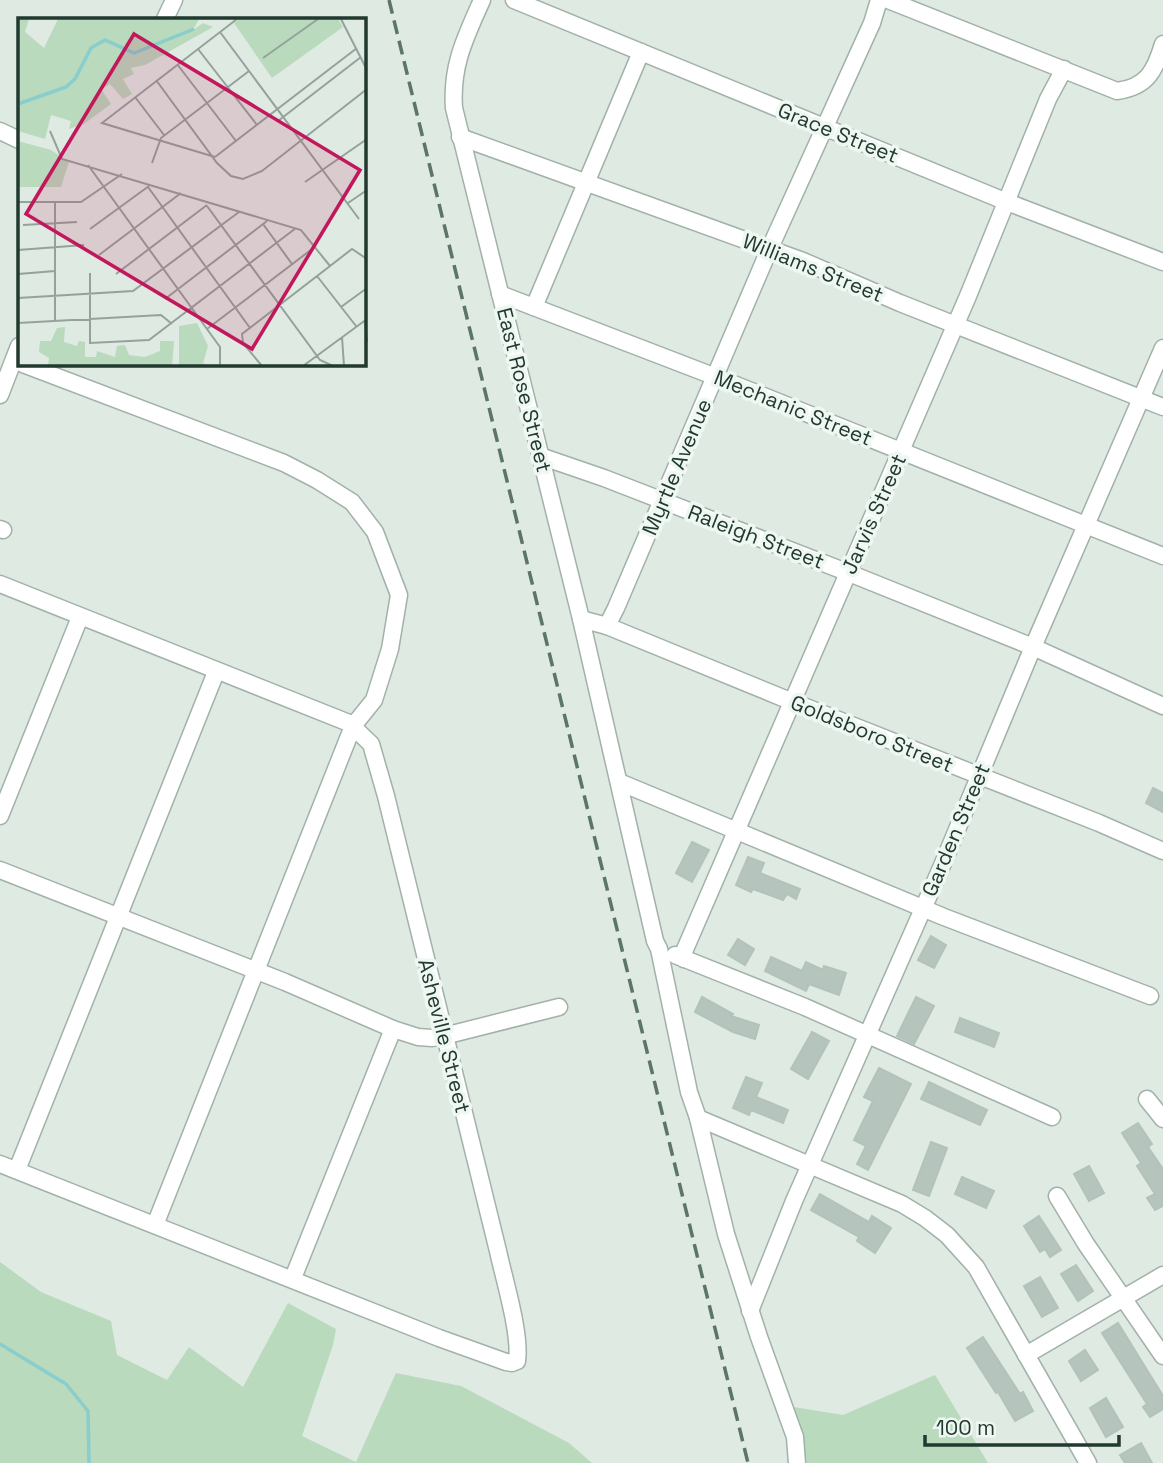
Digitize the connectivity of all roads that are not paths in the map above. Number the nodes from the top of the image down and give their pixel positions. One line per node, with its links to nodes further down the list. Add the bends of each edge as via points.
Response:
1 (174, 0): 6 (street)
2 (482, 0): 12 (street, East Rose Street, via 455,69 454,108)
3 (514, 0): 8 (street, Grace Street)
4 (879, 0): 10 (street, Myrtle Avenue)
5 (888, 0): 9 (street)
6 (165, 18)
7 (1163, 44): 9 (street, via 1149,76 1133,89 1117,91)
8 (641, 52): 10 (street, Grace Street); 14 (street)
9 (1064, 69): 15 (street, Jarvis Street)
10 (823, 127): 15 (street, Grace Street); 16 (street, Myrtle Avenue)
11 (0, 131): 13 (street)
12 (460, 137): 14 (street, Williams Street); 18 (street, East Rose Street)
13 (18, 140)
14 (587, 182): 16 (street, Williams Street); 19 (street)
15 (1007, 202): 17 (street, Grace Street); 20 (street, Jarvis Street)
16 (769, 250): 20 (street, Williams Street); 24 (street, Myrtle Avenue)
17 (1163, 262)
18 (500, 294): 19 (street, Mechanic Street); 29 (street, East Rose Street)
19 (534, 307): 24 (street, Mechanic Street)
20 (956, 324): 26 (street, Williams Street); 28 (street, Jarvis Street)
21 (1163, 348): 26 (street, Garden Street)
22 (15, 357): 25 (street)
23 (38, 366): 42 (street, via 285,463 352,502 374,532 399,595 390,649 374,700)
24 (716, 377): 28 (street, Mechanic Street); 30 (street, Myrtle Avenue)
25 (0, 396)
26 (1141, 398): 27 (street, Williams Street); 31 (street, Garden Street)
27 (1163, 407)
28 (901, 452): 31 (street, Mechanic Street); 33 (street, Jarvis Street)
29 (540, 456): 30 (street, Raleigh Street); 36 (street, East Rose Street)
30 (663, 501): 33 (street, Raleigh Street); 37 (street, Myrtle Avenue)
31 (1087, 524): 32 (street, Mechanic Street); 38 (street, Garden Street)
32 (1163, 556)
33 (849, 573): 38 (street, Raleigh Street); 40 (street, Jarvis Street)
34 (0, 584): 35 (street)
35 (80, 617): 39 (street); 45 (street)
36 (581, 619): 37 (street, Goldsboro Street); 44 (street, East Rose Street)
37 (607, 626): 40 (street, Goldsboro Street)
38 (1033, 648): 41 (street, Raleigh Street); 43 (street, Garden Street)
39 (216, 672): 42 (street); 50 (street)
40 (793, 702): 43 (street, Goldsboro Street); 46 (street, Jarvis Street)
41 (1163, 706)
42 (353, 726): 53 (street); 58 (street, Asheville Street, via 371,744)
43 (979, 776): 47 (street, Goldsboro Street); 49 (street, Garden Street)
44 (619, 782): 46 (street); 51 (street, East Rose Street)
45 (0, 816)
46 (737, 832): 49 (street); 52 (street, Jarvis Street)
47 (1163, 850)
48 (0, 870): 50 (street)
49 (923, 907): 54 (street); 57 (street, Garden Street)
50 (118, 917): 53 (street); 65 (street)
51 (659, 949): 52 (street); 61 (street, East Rose Street)
52 (684, 959): 57 (street)
53 (256, 971): 56 (street); 67 (street)
54 (1150, 996)
55 (559, 1007): 58 (street)
56 (393, 1028): 58 (street, via 418,1037); 69 (street)
57 (867, 1034): 60 (street); 64 (street, Garden Street)
58 (444, 1036): 69 (street, Asheville Street, via 498,1251 517,1361 506,1362)
59 (1147, 1099): 62 (street)
60 (1052, 1117)
61 (698, 1118): 64 (street); 71 (street, East Rose Street)
62 (1163, 1119)
63 (0, 1164): 65 (street)
64 (811, 1166): 71 (street, Garden Street); 72 (street, via 902,1204 947,1235 976,1268)
65 (17, 1170): 67 (street)
66 (1057, 1196): 70 (street)
67 (155, 1225): 69 (street)
68 (1163, 1275): 70 (street)
69 (293, 1278)
70 (1124, 1298): 72 (street); 73 (street)
71 (750, 1311): 74 (street, East Rose Street, via 795,1437)
72 (1026, 1355): 75 (street)
73 (1163, 1356)
74 (797, 1463)
75 (1088, 1463)

